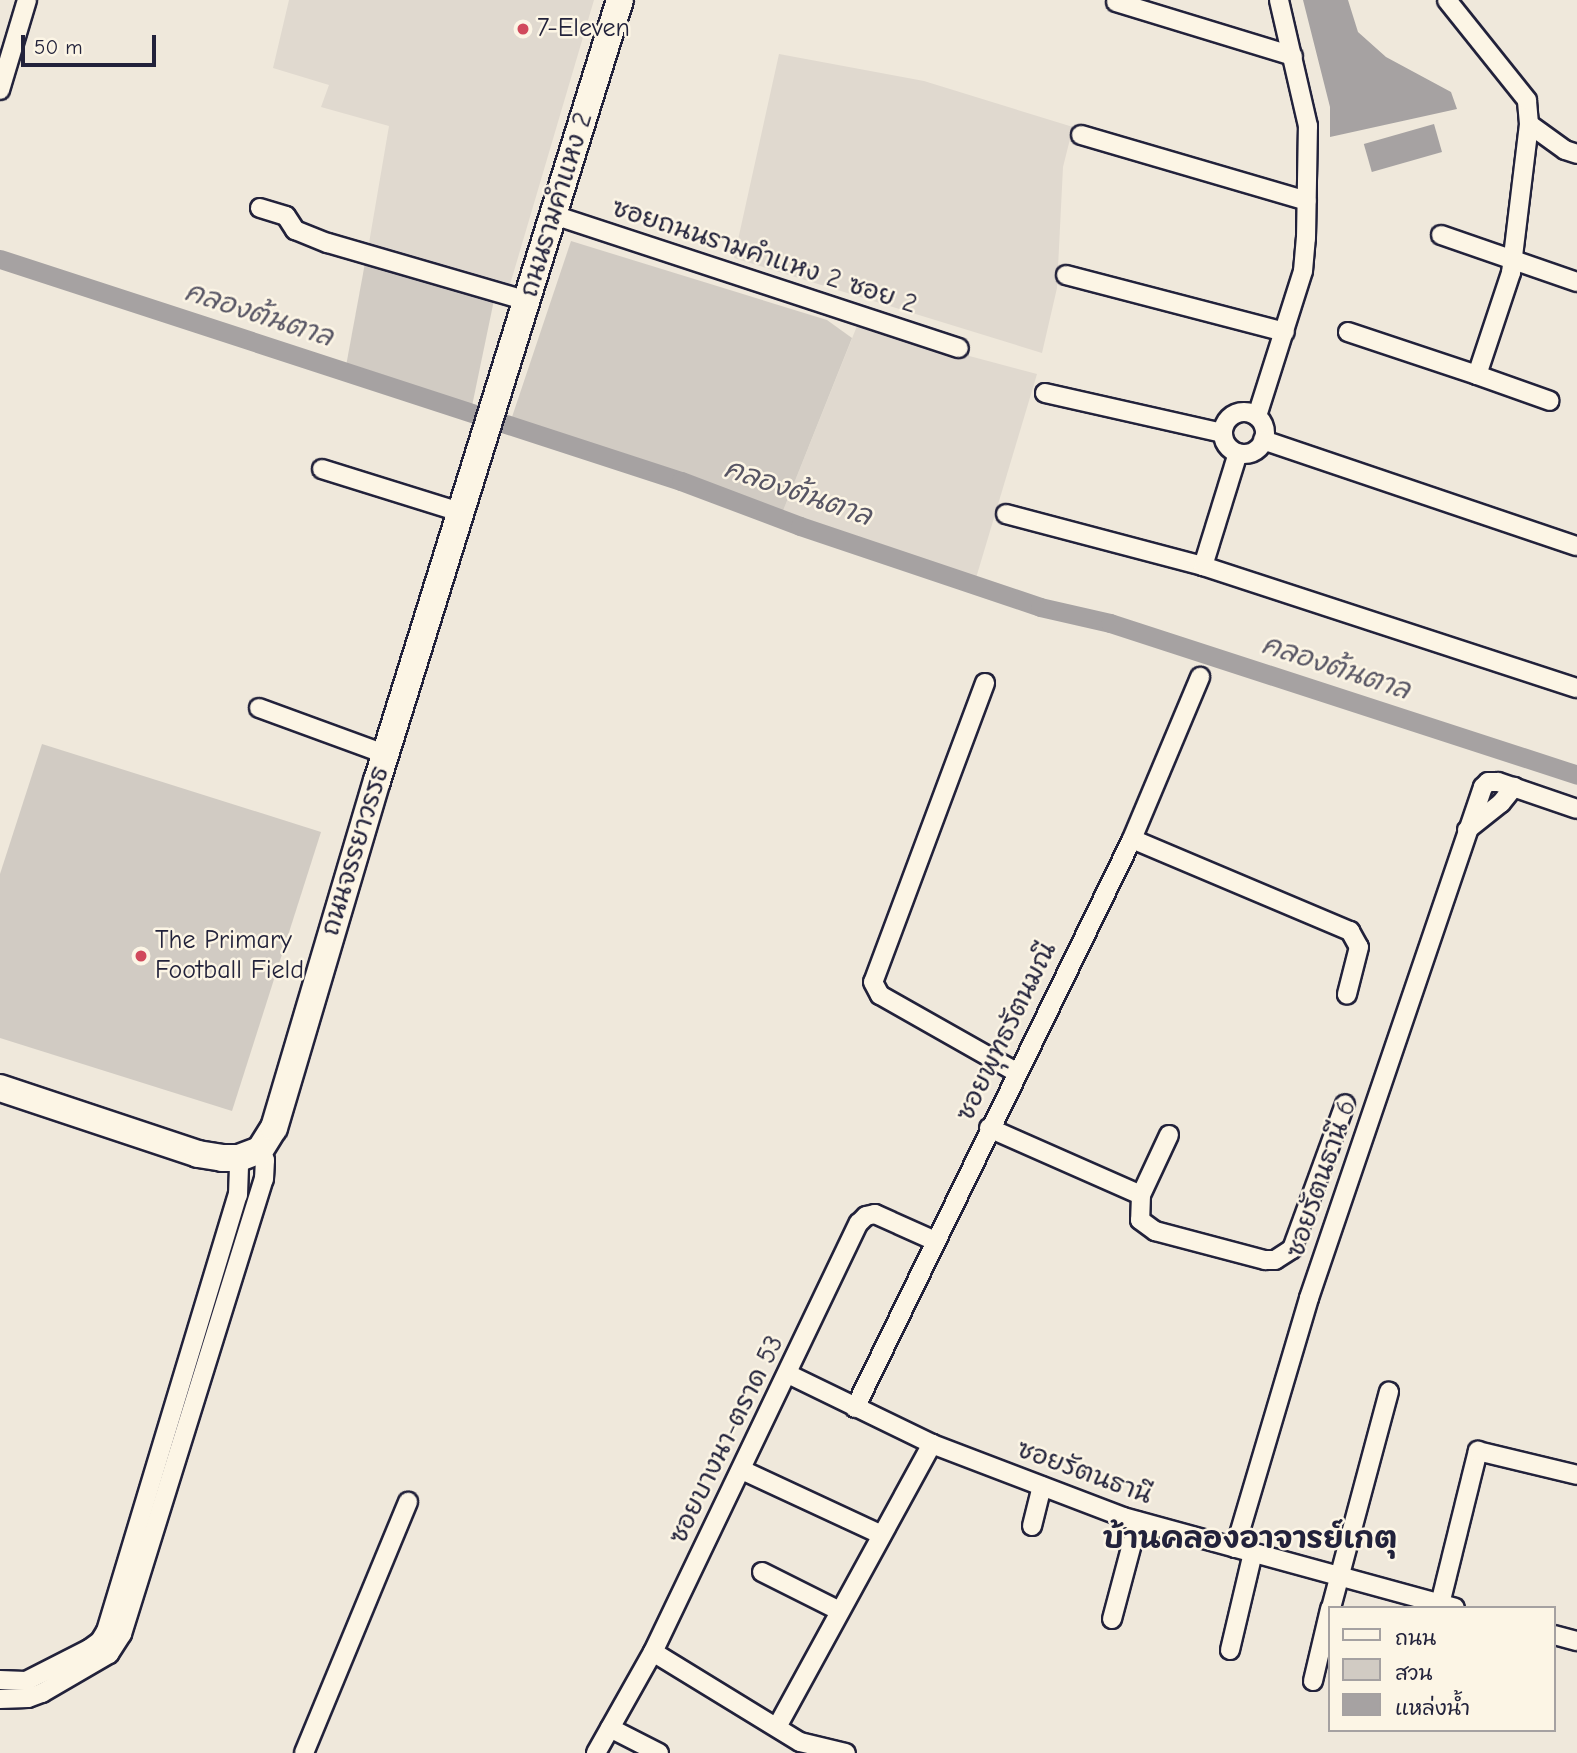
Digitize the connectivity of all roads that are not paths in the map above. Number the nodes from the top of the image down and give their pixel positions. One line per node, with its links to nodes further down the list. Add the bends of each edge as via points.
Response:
1 (27, 0): 7 (street)
2 (620, 0): 13 (main road, ถนนรามคำแหง 2)
3 (1279, 0): 6 (street)
4 (1447, 0): 8 (street, via 1527,100)
5 (1116, 2): 6 (street)
6 (1293, 56): 11 (street, via 1308,126)
7 (0, 90)
8 (1529, 124): 10 (street); 15 (street)
9 (1081, 135): 11 (street)
10 (1577, 154)
11 (1307, 201): 19 (street, via 1303,271)
12 (260, 208): 18 (street, via 286,216 295,230 328,243)
13 (554, 215): 18 (main road, ถนนรามคำแหง 2); 21 (street, ซอยถนนรามคำแหง 2 ซอย 2)
14 (1441, 235): 15 (street)
15 (1513, 260): 17 (street); 22 (street)
16 (1066, 275): 19 (street)
17 (1577, 282)
18 (527, 301): 26 (main road, ถนนรามคำแหง 2)
19 (1285, 332): 25 (street)
20 (1348, 332): 22 (street)
21 (959, 348)
22 (1477, 375): 24 (street)
23 (1045, 393): 27 (street)
24 (1550, 401)
25 (1257, 416): 27 (street, via 1244,412 1232,416); 28 (street, via 1264,427)
26 (490, 419): 31 (main road, ถนนจรรยาวรรธ)
27 (1223, 433): 29 (street, via 1227,445)
28 (1264, 440): 29 (street, via 1250,452); 33 (street)
29 (1238, 453): 34 (street)
30 (322, 469): 31 (street)
31 (460, 512): 39 (main road, ถนนจรรยาวรรธ)
32 (1006, 514): 34 (street)
33 (1577, 546)
34 (1203, 566): 37 (street)
35 (1200, 677): 41 (street, ซอยพุทธรัตนมณี)
36 (985, 683): 43 (street, via 873,982 880,995)
37 (1577, 688)
38 (259, 708): 39 (street)
39 (385, 754): 48 (main road, ถนนจรรยาวรรธ, via 274,1128)
40 (1577, 809): 62 (street, ซอยรัตนธานี 6, via 1514,787 1467,830 1309,1298)
41 (1132, 839): 42 (street, via 1350,931 1359,947); 43 (street, ซอยพุทธรัตนมณี)
42 (1347, 994)
43 (1016, 1072): 46 (street, ซอยพุทธรัตนมณี)
44 (0, 1088): 48 (main road, via 198,1154)
45 (1345, 1104): 49 (street, via 1297,1236 1285,1256 1265,1260 1155,1230 1140,1220)
46 (989, 1128): 49 (street); 50 (street, ซอยพุทธรัตนมณี)
47 (1169, 1135): 49 (street)
48 (250, 1154): 75 (street, via 106,1631 89,1649 26,1681); 77 (street, via 265,1160 264,1179 122,1634 108,1654 41,1693)
49 (1141, 1195)
50 (935, 1241): 51 (street, ซอยบางนา-ตราด 53, via 875,1214 866,1216); 53 (street, ซอยพุทธรัตนมณี)
51 (788, 1374): 53 (street, ซอยรัตนธานี); 55 (street, ซอยบางนา-ตราด 53)
52 (1389, 1392): 65 (street)
53 (855, 1408): 54 (street, ซอยรัตนธานี)
54 (932, 1444): 57 (street, ซอยรัตนธานี); 61 (street)
55 (742, 1470): 61 (street); 74 (street, ซอยบางนา-ตราด 53)
56 (1577, 1475): 66 (street, via 1478,1451)
57 (1042, 1486): 59 (street, ซอยรัตนธานี); 60 (street)
58 (408, 1502): 80 (street)
59 (1138, 1521): 62 (street, ซอยรัตนธานี); 70 (street)
60 (1032, 1526)
61 (882, 1535): 68 (street)
62 (1235, 1548): 63 (street, ซอยรัตนธานี)
63 (1253, 1553): 65 (street, ซอยรัตนธานี); 73 (street)
64 (762, 1573): 68 (street)
65 (1338, 1577): 66 (street, ซอยรัตนธานี); 67 (street)
66 (1439, 1605)
67 (1331, 1606)
68 (840, 1611): 78 (street)
69 (1328, 1617): 76 (street)
70 (1111, 1619)
71 (1556, 1636): 72 (street)
72 (1577, 1641)
73 (1230, 1650)
74 (653, 1652): 78 (street); 79 (street, ซอยบางนา-ตราด 53)
75 (0, 1680)
76 (1313, 1681)
77 (0, 1699)
78 (776, 1727): 83 (street, via 800,1742)
79 (610, 1728): 81 (street, ซอยบางนา-ตราด 53); 82 (street)
80 (304, 1753)
81 (596, 1753)
82 (659, 1753)
83 (846, 1753)

